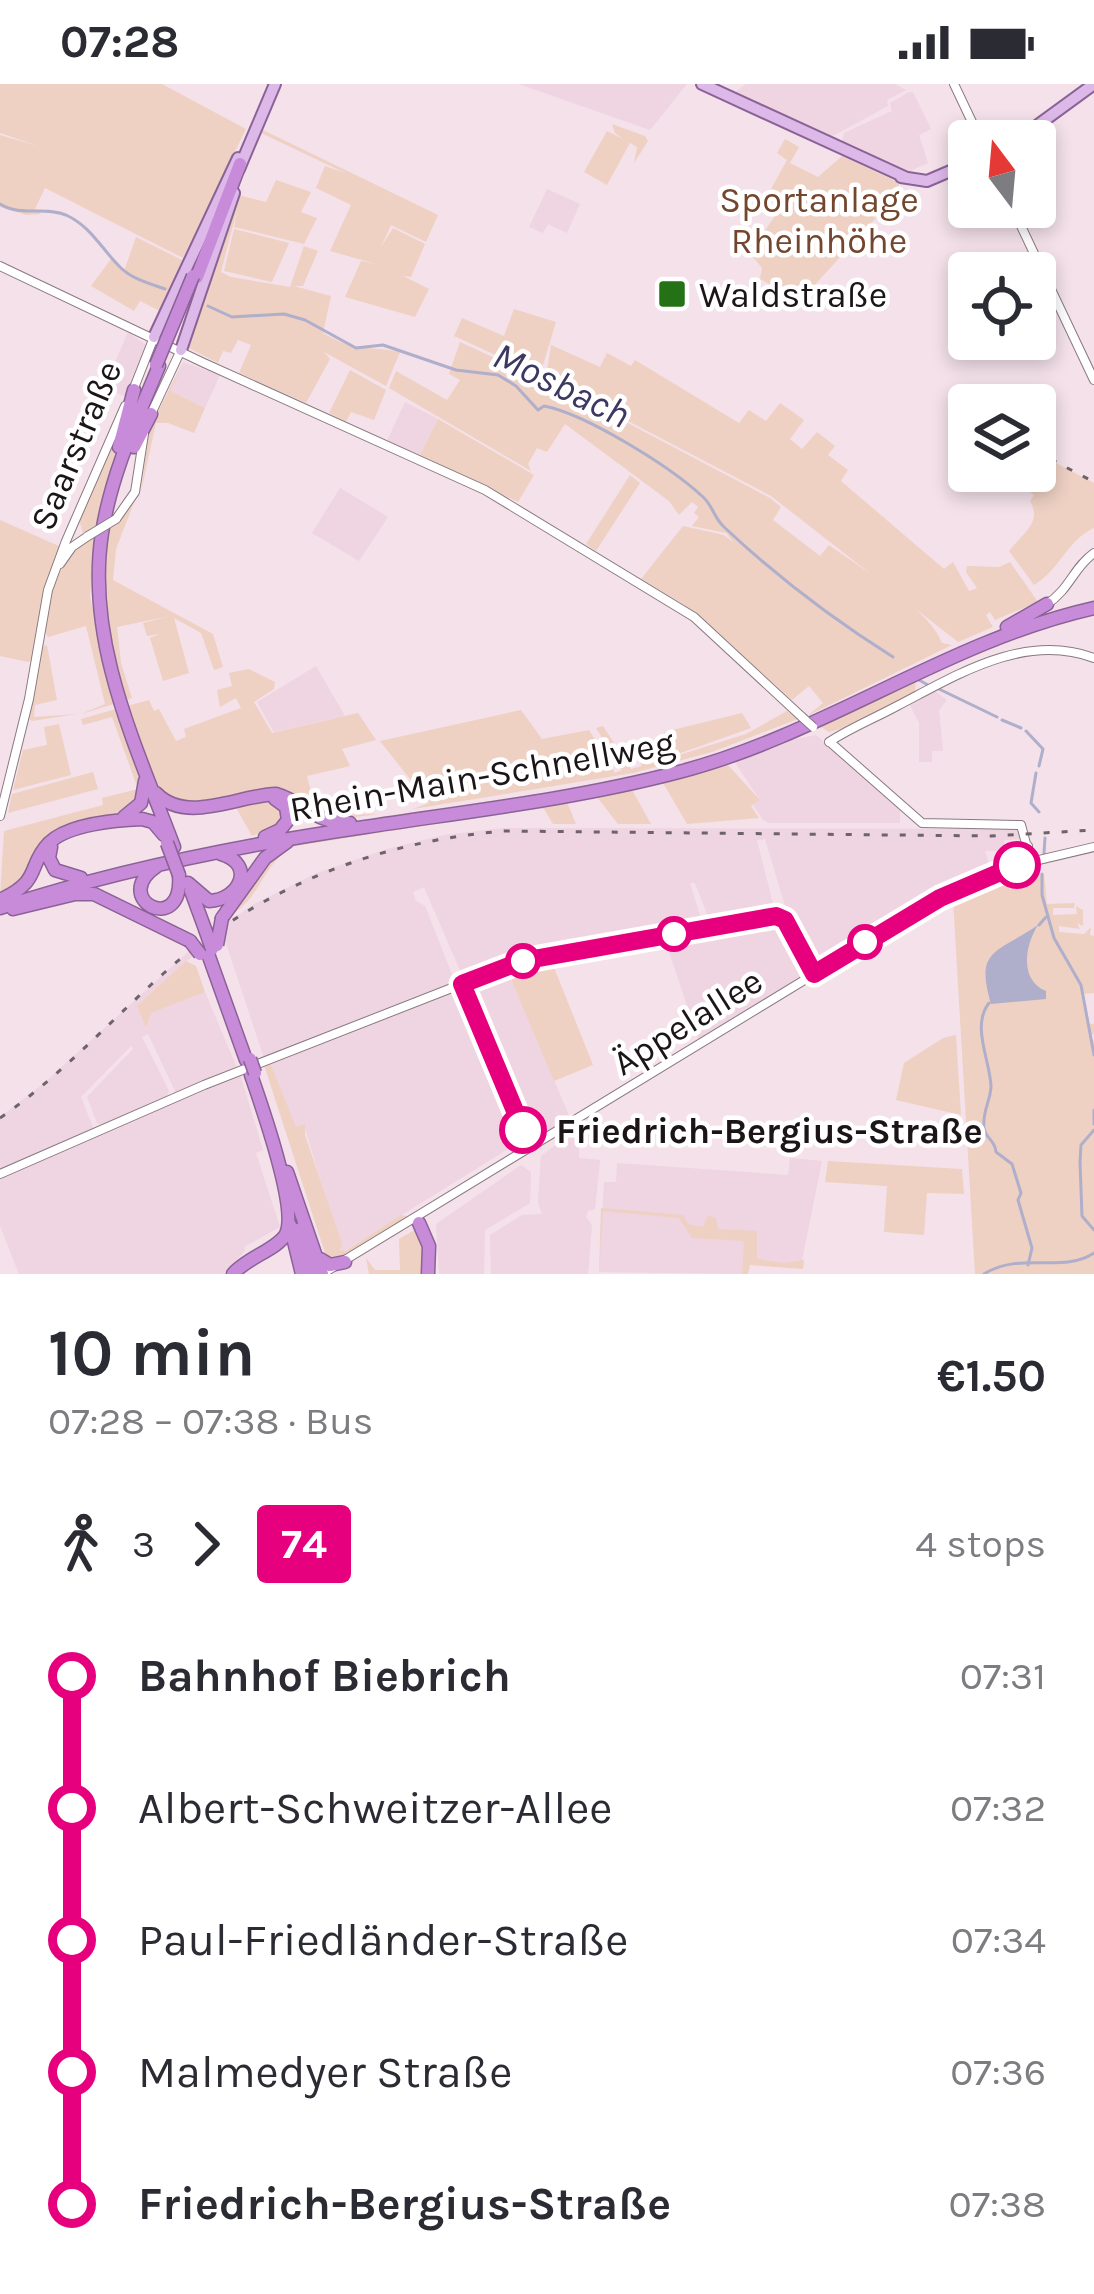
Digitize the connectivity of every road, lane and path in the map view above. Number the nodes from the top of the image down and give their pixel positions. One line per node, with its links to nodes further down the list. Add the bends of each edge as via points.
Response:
1 (273, 84): 7 (main road)
2 (954, 84): 5 (street)
3 (1094, 84): 6 (main road)
4 (706, 86): 8 (main road, via 907,178)
5 (971, 120)
6 (1045, 120)
7 (238, 165): 11 (highway); 11 (highway); 12 (main road); 13 (main road)
8 (948, 172)
9 (1022, 228): 15 (street)
10 (0, 266): 12 (street)
11 (195, 276): 14 (highway, bridge)
12 (147, 336): 13 (street); 14 (street, Saarstraße)
13 (186, 353): 14 (street, Saarstraße); 29 (street, bridge, via 495,497 694,619)
14 (160, 367): 16 (street, Saarstraße); 17 (street, Saarstraße); 18 (highway); 19 (highway)
15 (1094, 380)
16 (134, 390): 18 (highway); 20 (street, Saarstraße)
17 (151, 414): 19 (highway); 21 (street, Saarstraße, bridge, via 136,490 116,519)
18 (115, 466): 30 (highway, via 98,539 96,603 106,664)
19 (113, 485): 30 (highway, via 100,556 102,627)
20 (75, 530): 21 (street); 23 (street, Saarstraße)
21 (88, 536): 23 (street, Saarstraße)
22 (1094, 553): 24 (street)
23 (52, 577): 33 (street, Saarstraße)
24 (1047, 604): 26 (highway)
25 (1094, 605): 26 (highway, Rhein-Main-Schnellweg)
26 (1008, 630): 28 (highway, Rhein-Main-Schnellweg)
27 (1094, 658): 29 (street, via 1042,651 982,663)
28 (911, 672): 35 (highway, Rhein-Main-Schnellweg, via 681,766); 36 (highway, Rhein-Main-Schnellweg, via 766,743 682,771)
29 (828, 741): 40 (street, via 917,820 1016,824)
30 (148, 784): 32 (highway, via 172,806); 34 (highway, via 139,807); 39 (highway)
31 (242, 799): 32 (highway); 35 (highway, via 276,794 316,818); 38 (highway, via 286,807 285,825)
32 (200, 807): 39 (highway, via 176,820)
33 (0, 816)
34 (116, 821): 37 (highway); 39 (highway, via 148,820)
35 (357, 823): 38 (highway, Rhein-Main-Schnellweg)
36 (305, 836): 42 (highway, Rhein-Main-Schnellweg); 50 (highway, bridge, via 270,853 222,918)
37 (58, 837): 47 (highway, via 52,866); 48 (highway, via 27,883)
38 (264, 838): 47 (highway, Rhein-Main-Schnellweg)
39 (170, 841): 46 (highway, bridge)
40 (1028, 847): 44 (street); 45 (street, via 1007,854)
41 (1094, 849): 44 (street, Äppelallee)
42 (214, 853): 43 (highway, Rhein-Main-Schnellweg); 46 (highway, via 231,856 242,877 223,900 209,901)
43 (162, 863): 46 (highway, via 141,882 149,906 173,904); 48 (highway, Rhein-Main-Schnellweg)
44 (1028, 864): 45 (street, Äppelallee)
45 (1011, 869): 51 (street, Äppelallee)
46 (183, 876): 49 (highway)
47 (81, 878): 48 (highway, Rhein-Main-Schnellweg)
48 (0, 905): 49 (highway, via 94,894)
49 (198, 934): 50 (highway, bridge)
50 (209, 950): 52 (highway); 52 (highway)
51 (813, 976): 55 (street, via 780,916 508,965); 57 (street, Äppelallee)
52 (248, 1059): 53 (highway, bridge)
53 (253, 1074): 54 (highway); 56 (highway)
54 (286, 1169): 59 (highway); 63 (highway)
55 (0, 1174)
56 (286, 1206): 58 (highway, via 286,1234); 62 (highway)
57 (421, 1220): 60 (street, Äppelallee); 64 (street, Äppelallee); 65 (highway)
58 (265, 1250): 61 (highway); 62 (highway, via 287,1253)
59 (319, 1258): 60 (highway); 64 (highway)
60 (345, 1262): 64 (street, Äppelallee)
61 (233, 1274)
62 (301, 1274)
63 (312, 1274)
64 (325, 1274)
65 (428, 1274)

